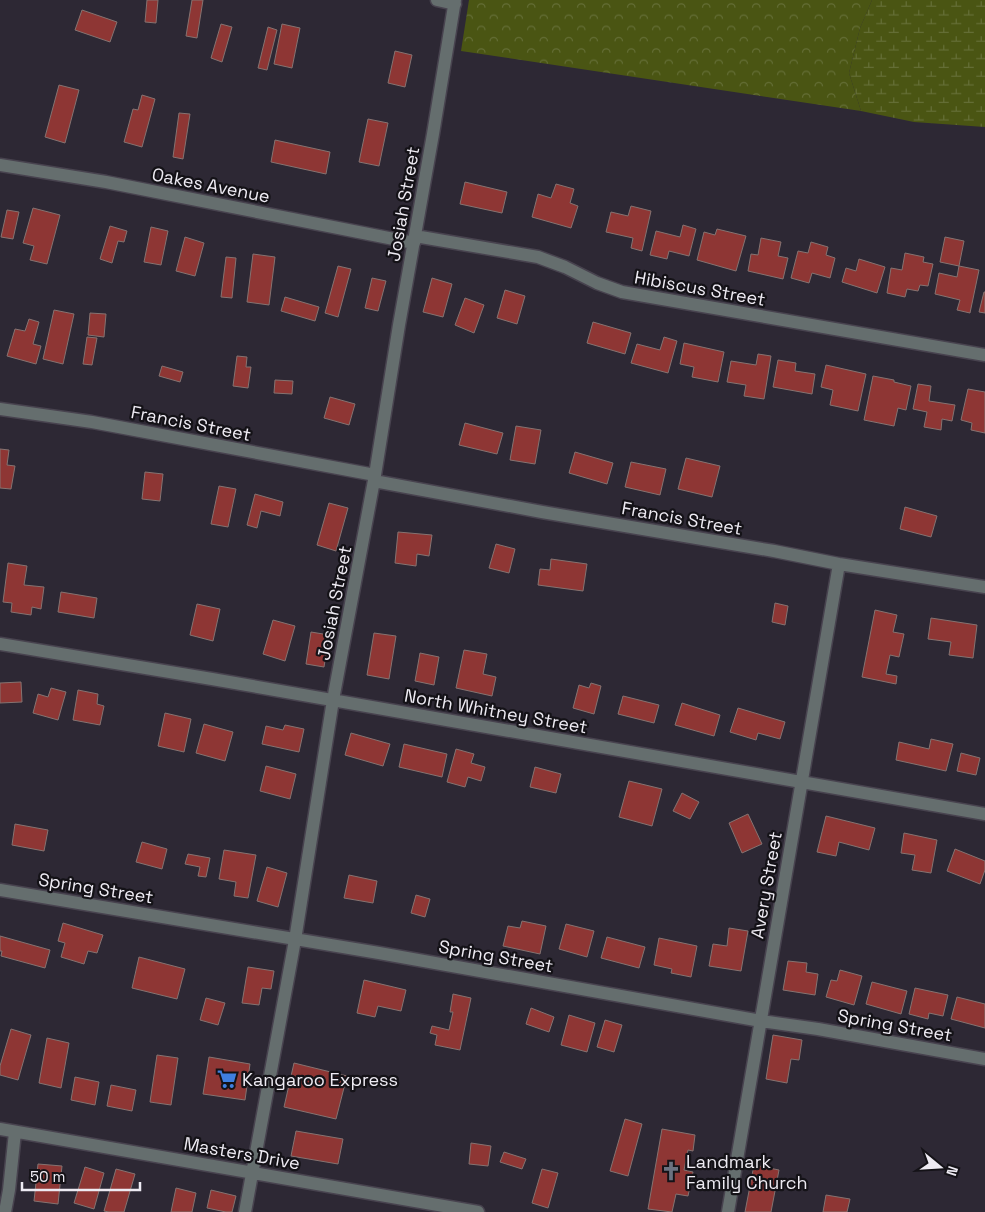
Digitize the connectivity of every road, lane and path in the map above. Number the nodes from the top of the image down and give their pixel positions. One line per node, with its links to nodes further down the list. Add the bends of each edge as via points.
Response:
1 (437, 0): 2 (street)
2 (455, 2): 4 (street, Josiah Street)
3 (0, 165): 4 (street, Oakes Avenue)
4 (415, 239): 5 (street, Hibiscus Street, via 538,257 622,292); 7 (street, Josiah Street)
5 (985, 355)
6 (0, 408): 7 (street, Francis Street, via 92,422)
7 (375, 478): 8 (street, Francis Street, via 542,512); 11 (street, Josiah Street)
8 (839, 564): 9 (street, Francis Street); 12 (street, Avery Street)
9 (985, 587)
10 (0, 644): 11 (street, North Whitney Street)
11 (333, 700): 12 (street, North Whitney Street); 15 (street, Josiah Street)
12 (801, 782): 13 (street, North Whitney Street); 16 (street, Avery Street)
13 (985, 814)
14 (0, 890): 15 (street, Spring Street)
15 (295, 940): 16 (street, Spring Street); 20 (street, Josiah Street)
16 (761, 1021): 17 (street, Spring Street); 24 (street, Avery Street)
17 (985, 1059)
18 (0, 1129): 19 (street, Masters Drive)
19 (15, 1132): 20 (street, Masters Drive); 21 (street)
20 (252, 1173): 22 (street, Josiah Street); 23 (street, Masters Drive)
21 (5, 1212)
22 (245, 1212)
23 (478, 1212)
24 (728, 1212)

